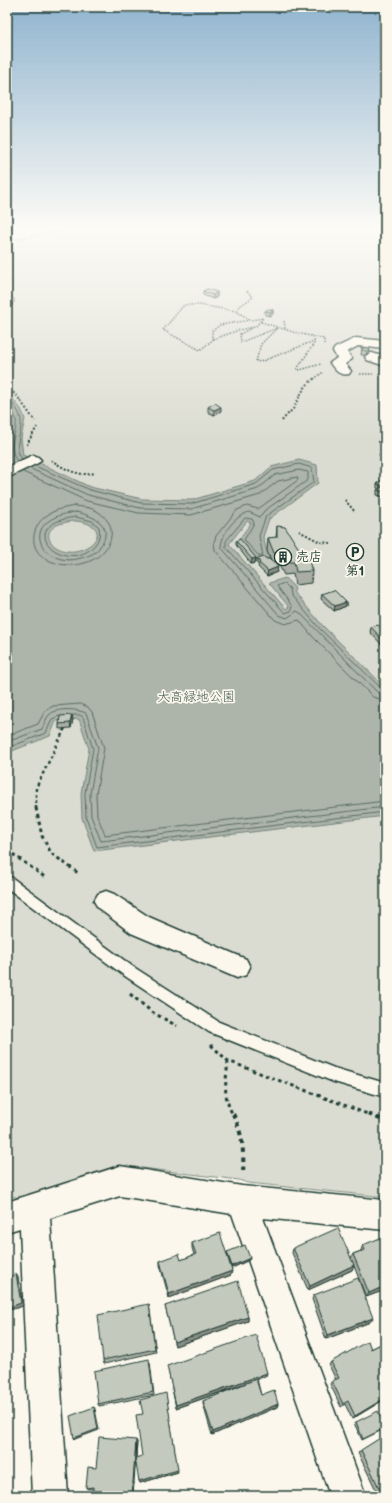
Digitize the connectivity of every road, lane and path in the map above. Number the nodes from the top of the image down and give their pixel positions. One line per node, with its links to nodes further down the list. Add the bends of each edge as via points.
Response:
1 (13, 298): 3 (path, via 15,301)
2 (251, 298): 4 (path)
3 (7, 311)
4 (236, 311): 5 (path); 10 (path, via 184,305 163,330 200,350)
5 (249, 319): 7 (path, via 263,318); 10 (path, via 216,327 212,331)
6 (284, 321): 11 (path, via 285,328 289,330 326,338)
7 (262, 322): 8 (path); 9 (path)
8 (254, 327): 9 (path, via 240,334 240,342); 10 (path)
9 (278, 328): 15 (path, via 324,339); 15 (path, via 261,344 256,361 260,362 311,341 315,342 297,369)
10 (214, 339)
11 (329, 342)
12 (385, 345): 16 (street, via 356,342 340,351 345,359 337,363)
13 (372, 357): 14 (street)
14 (385, 362)
15 (324, 363): 16 (path)
16 (338, 369): 17 (path, via 358,374); 20 (path, via 309,382)
17 (376, 374)
18 (7, 388): 19 (path, via 17,396)
19 (36, 421)
20 (282, 421)
21 (37, 427): 24 (path, via 27,444)
22 (385, 436): 23 (path, via 379,441 384,452)
23 (379, 455)
24 (38, 456): 25 (street); 26 (path, via 77,474)
25 (7, 473)
26 (95, 473)
27 (345, 500): 28 (path)
28 (355, 512)
29 (299, 531): 30 (path, via 320,542)
30 (331, 543)
31 (65, 728): 33 (path, via 36,788 36,809 42,836 51,853)
32 (7, 850): 34 (path)
33 (78, 873)
34 (46, 878)
35 (7, 881): 39 (lane, via 127,970 214,1027 334,1075)
36 (106, 901): 37 (street, via 140,925)
37 (237, 967)
38 (228, 1061): 40 (path, via 225,1089 227,1104 239,1126 244,1156)
39 (385, 1090)
40 (242, 1201): 41 (street, via 120,1181); 42 (street); 44 (street)
41 (21, 1213): 43 (street)
42 (385, 1215)
43 (50, 1496)
44 (348, 1496)

